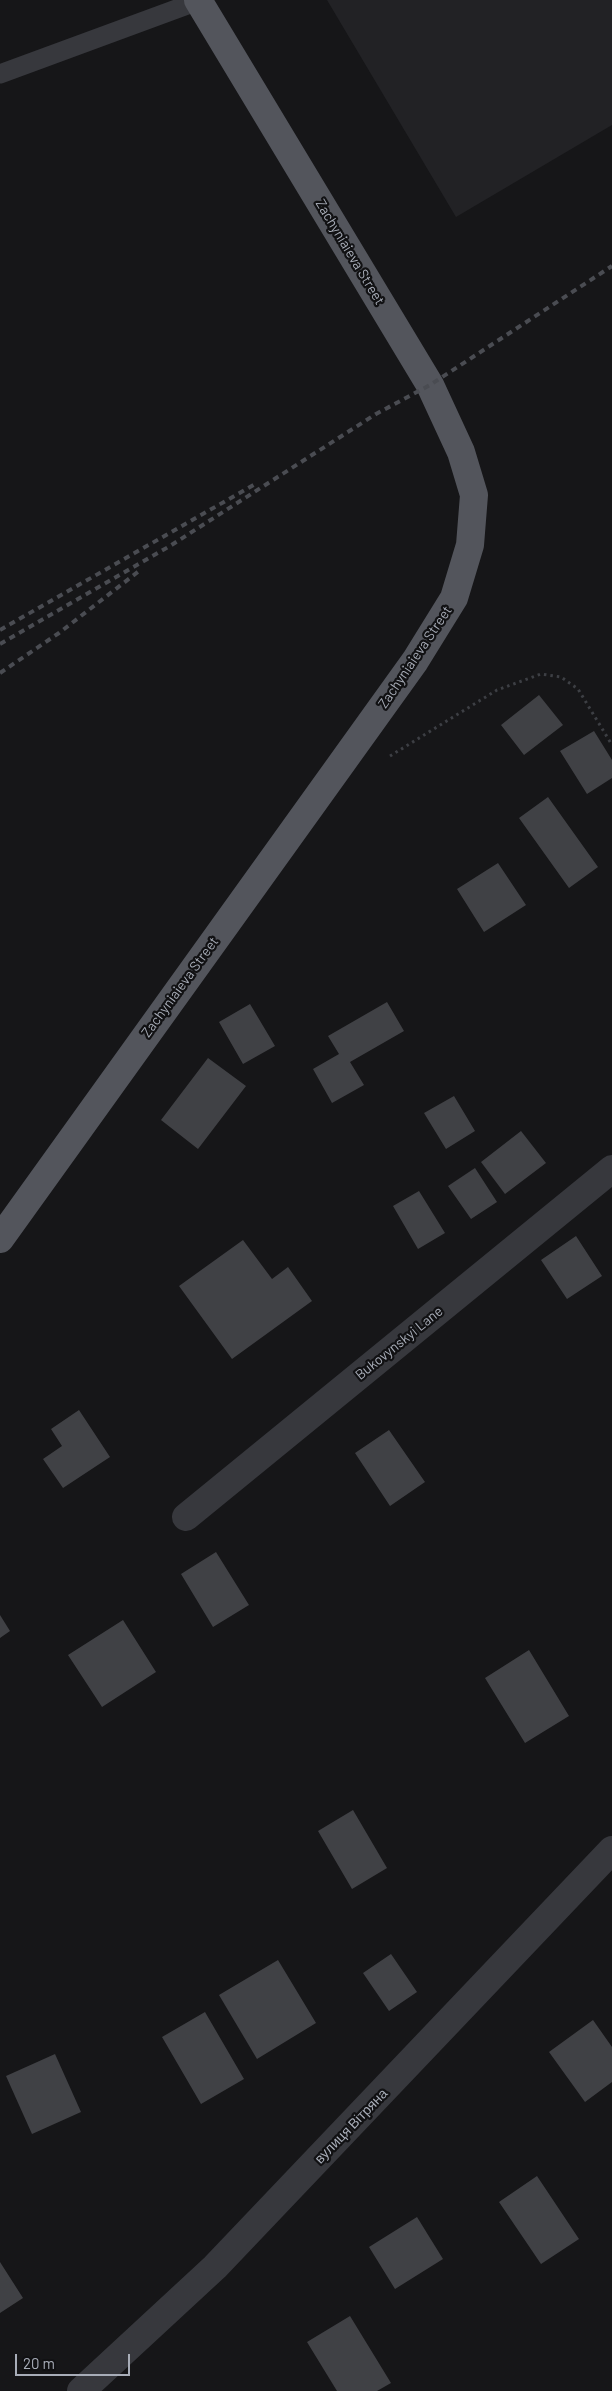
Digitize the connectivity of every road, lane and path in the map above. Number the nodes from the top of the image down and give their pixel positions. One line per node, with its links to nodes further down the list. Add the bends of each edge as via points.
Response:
1 (198, 0): 2 (lane); 6 (main road, Zachyniaieva Street, via 430,385 461,452 474,495 470,545 454,598 415,661)
2 (0, 74)
3 (612, 745): 4 (path, via 578,689 561,677 541,674 497,690)
4 (383, 761)
5 (612, 1169): 7 (street, Bukovynskyi Lane)
6 (0, 1239)
7 (186, 1517)
8 (612, 1850): 9 (street, вулиця Вітряна, via 215,2267)
9 (81, 2391)

